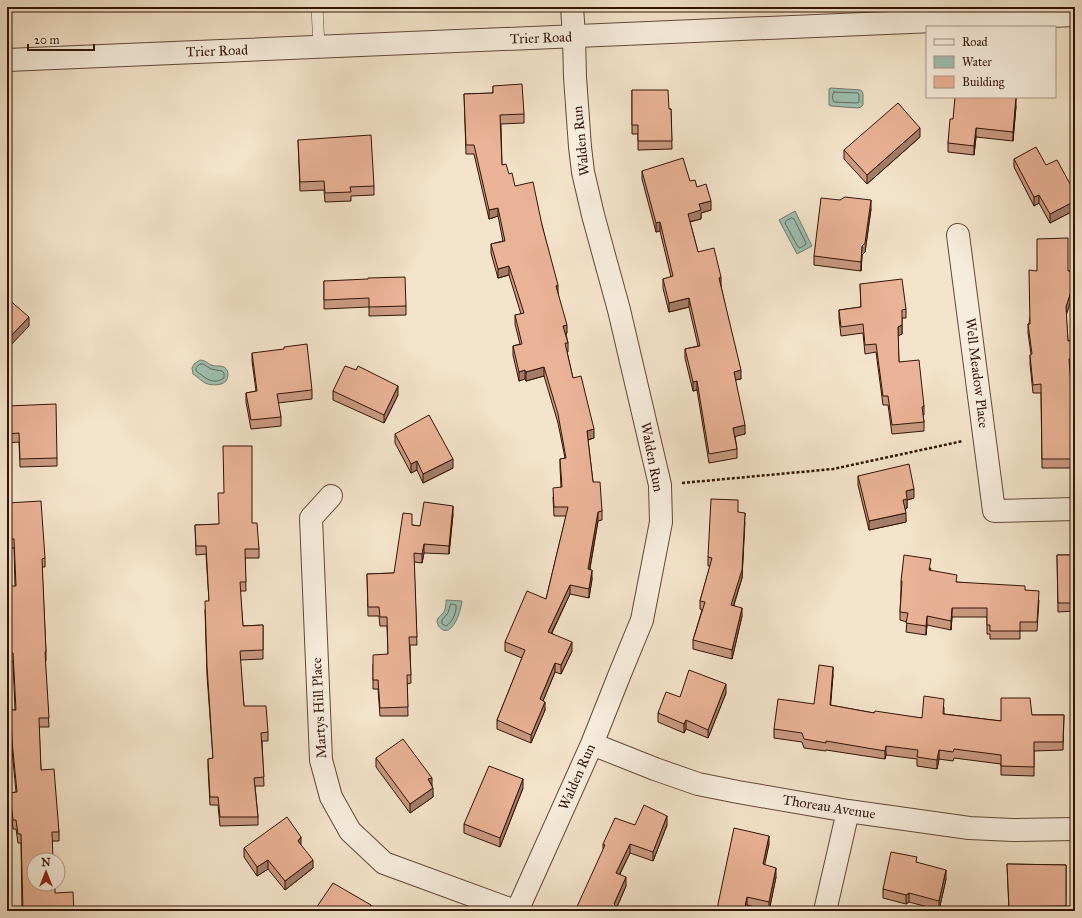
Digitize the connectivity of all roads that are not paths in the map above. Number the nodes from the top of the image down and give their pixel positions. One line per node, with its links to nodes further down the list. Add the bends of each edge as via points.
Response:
1 (317, 7): 5 (lane)
2 (572, 7): 4 (street, Walden Run)
3 (1075, 15): 4 (street, Trier Road)
4 (574, 36): 5 (street, Trier Road); 10 (street, Walden Run, via 583,172 660,485 661,522 642,620)
5 (319, 47): 6 (street, Trier Road)
6 (7, 60)
7 (958, 235): 9 (street, Well Meadow Place, via 994,511)
8 (331, 496): 13 (street, Martys Hill Place, via 311,518 320,760 331,797 350,831 384,863)
9 (1075, 509)
10 (592, 744): 11 (street, Thoreau Avenue, via 698,784); 13 (street, Walden Run)
11 (848, 811): 12 (street, Thoreau Avenue, via 969,828); 14 (street)
12 (1075, 828)
13 (516, 911)
14 (825, 911)

